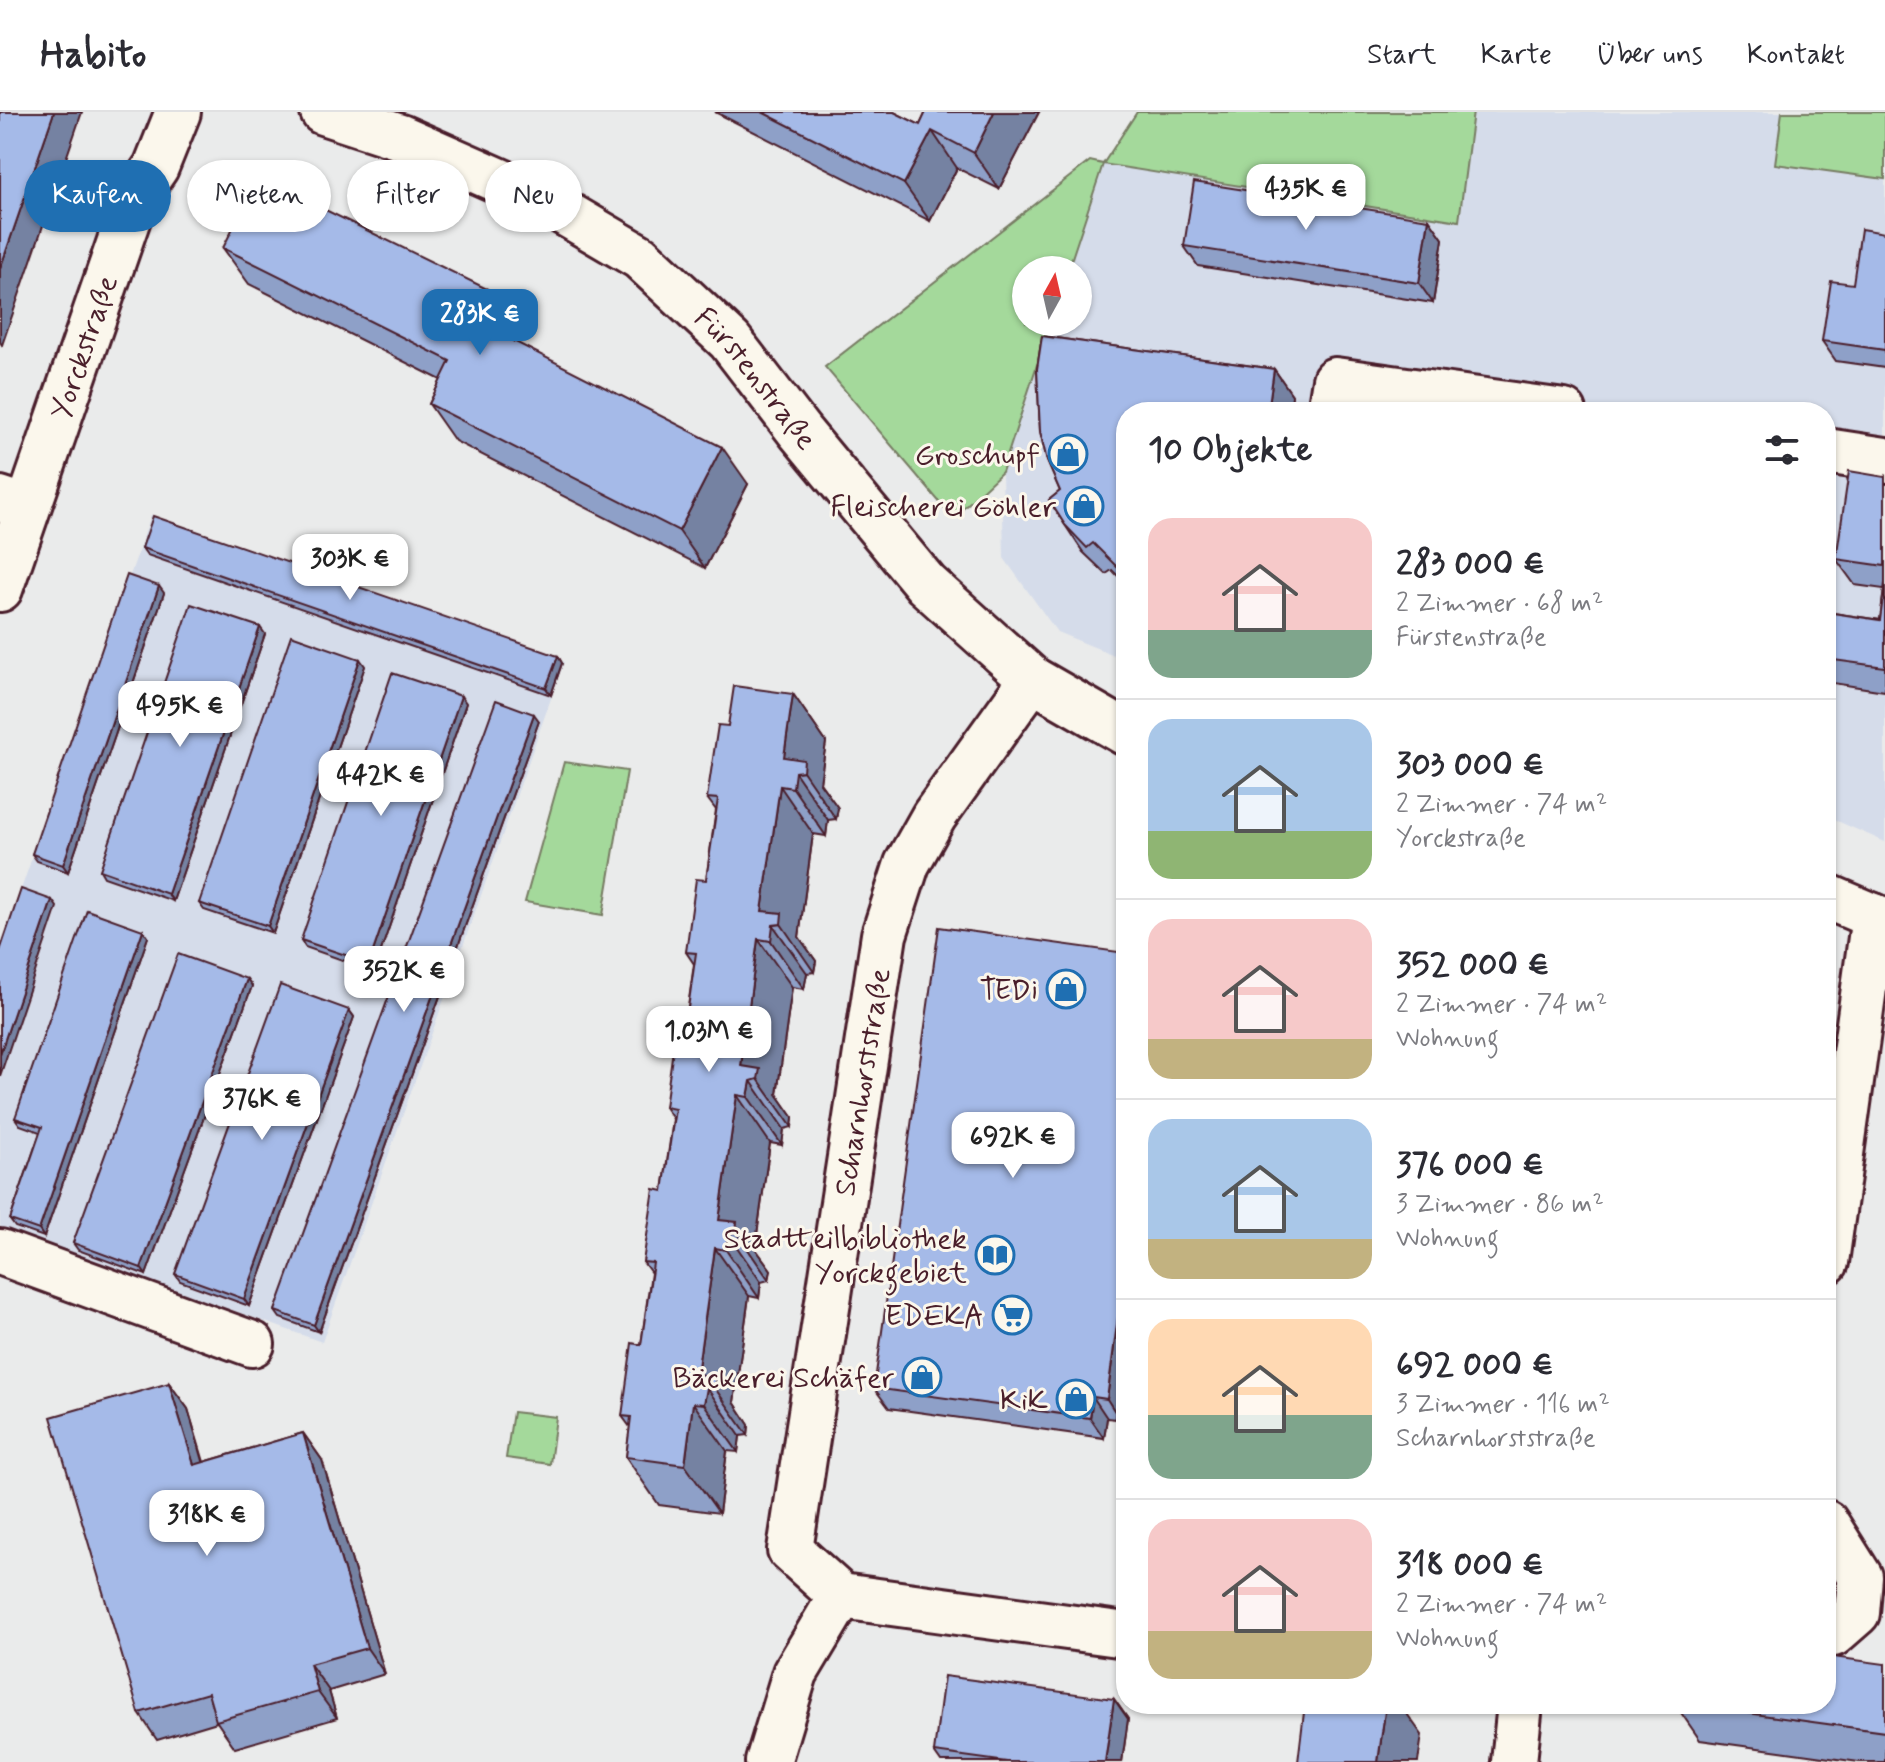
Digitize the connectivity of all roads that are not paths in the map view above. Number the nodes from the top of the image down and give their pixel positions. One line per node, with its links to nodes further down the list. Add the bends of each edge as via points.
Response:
1 (178, 112): 7 (street, Yorckstraße, via 156,167 135,198)
2 (323, 112): 9 (street, Fürstenstraße, via 400,137 541,199 640,257 730,341 926,584)
3 (1332, 402): 4 (street, via 1335,380)
4 (1492, 402)
5 (1836, 453): 6 (street)
6 (1885, 460)
7 (14, 503): 8 (street, Yorckstraße)
8 (0, 589)
9 (1032, 679): 10 (street, Fürstenstraße); 17 (street, Scharnhorststraße, via 934,816 907,864 884,935 790,1550)
10 (1116, 727)
11 (1836, 900): 12 (street)
12 (1880, 919): 13 (street)
13 (1836, 1198)
14 (0, 1252): 15 (street)
15 (252, 1344)
16 (1836, 1539): 18 (street, via 1860,1577 1857,1613)
17 (841, 1596): 19 (street); 21 (street, via 795,1673)
18 (1836, 1631)
19 (1116, 1634)
20 (1519, 1714): 22 (street)
21 (768, 1762)
22 (1514, 1762)

